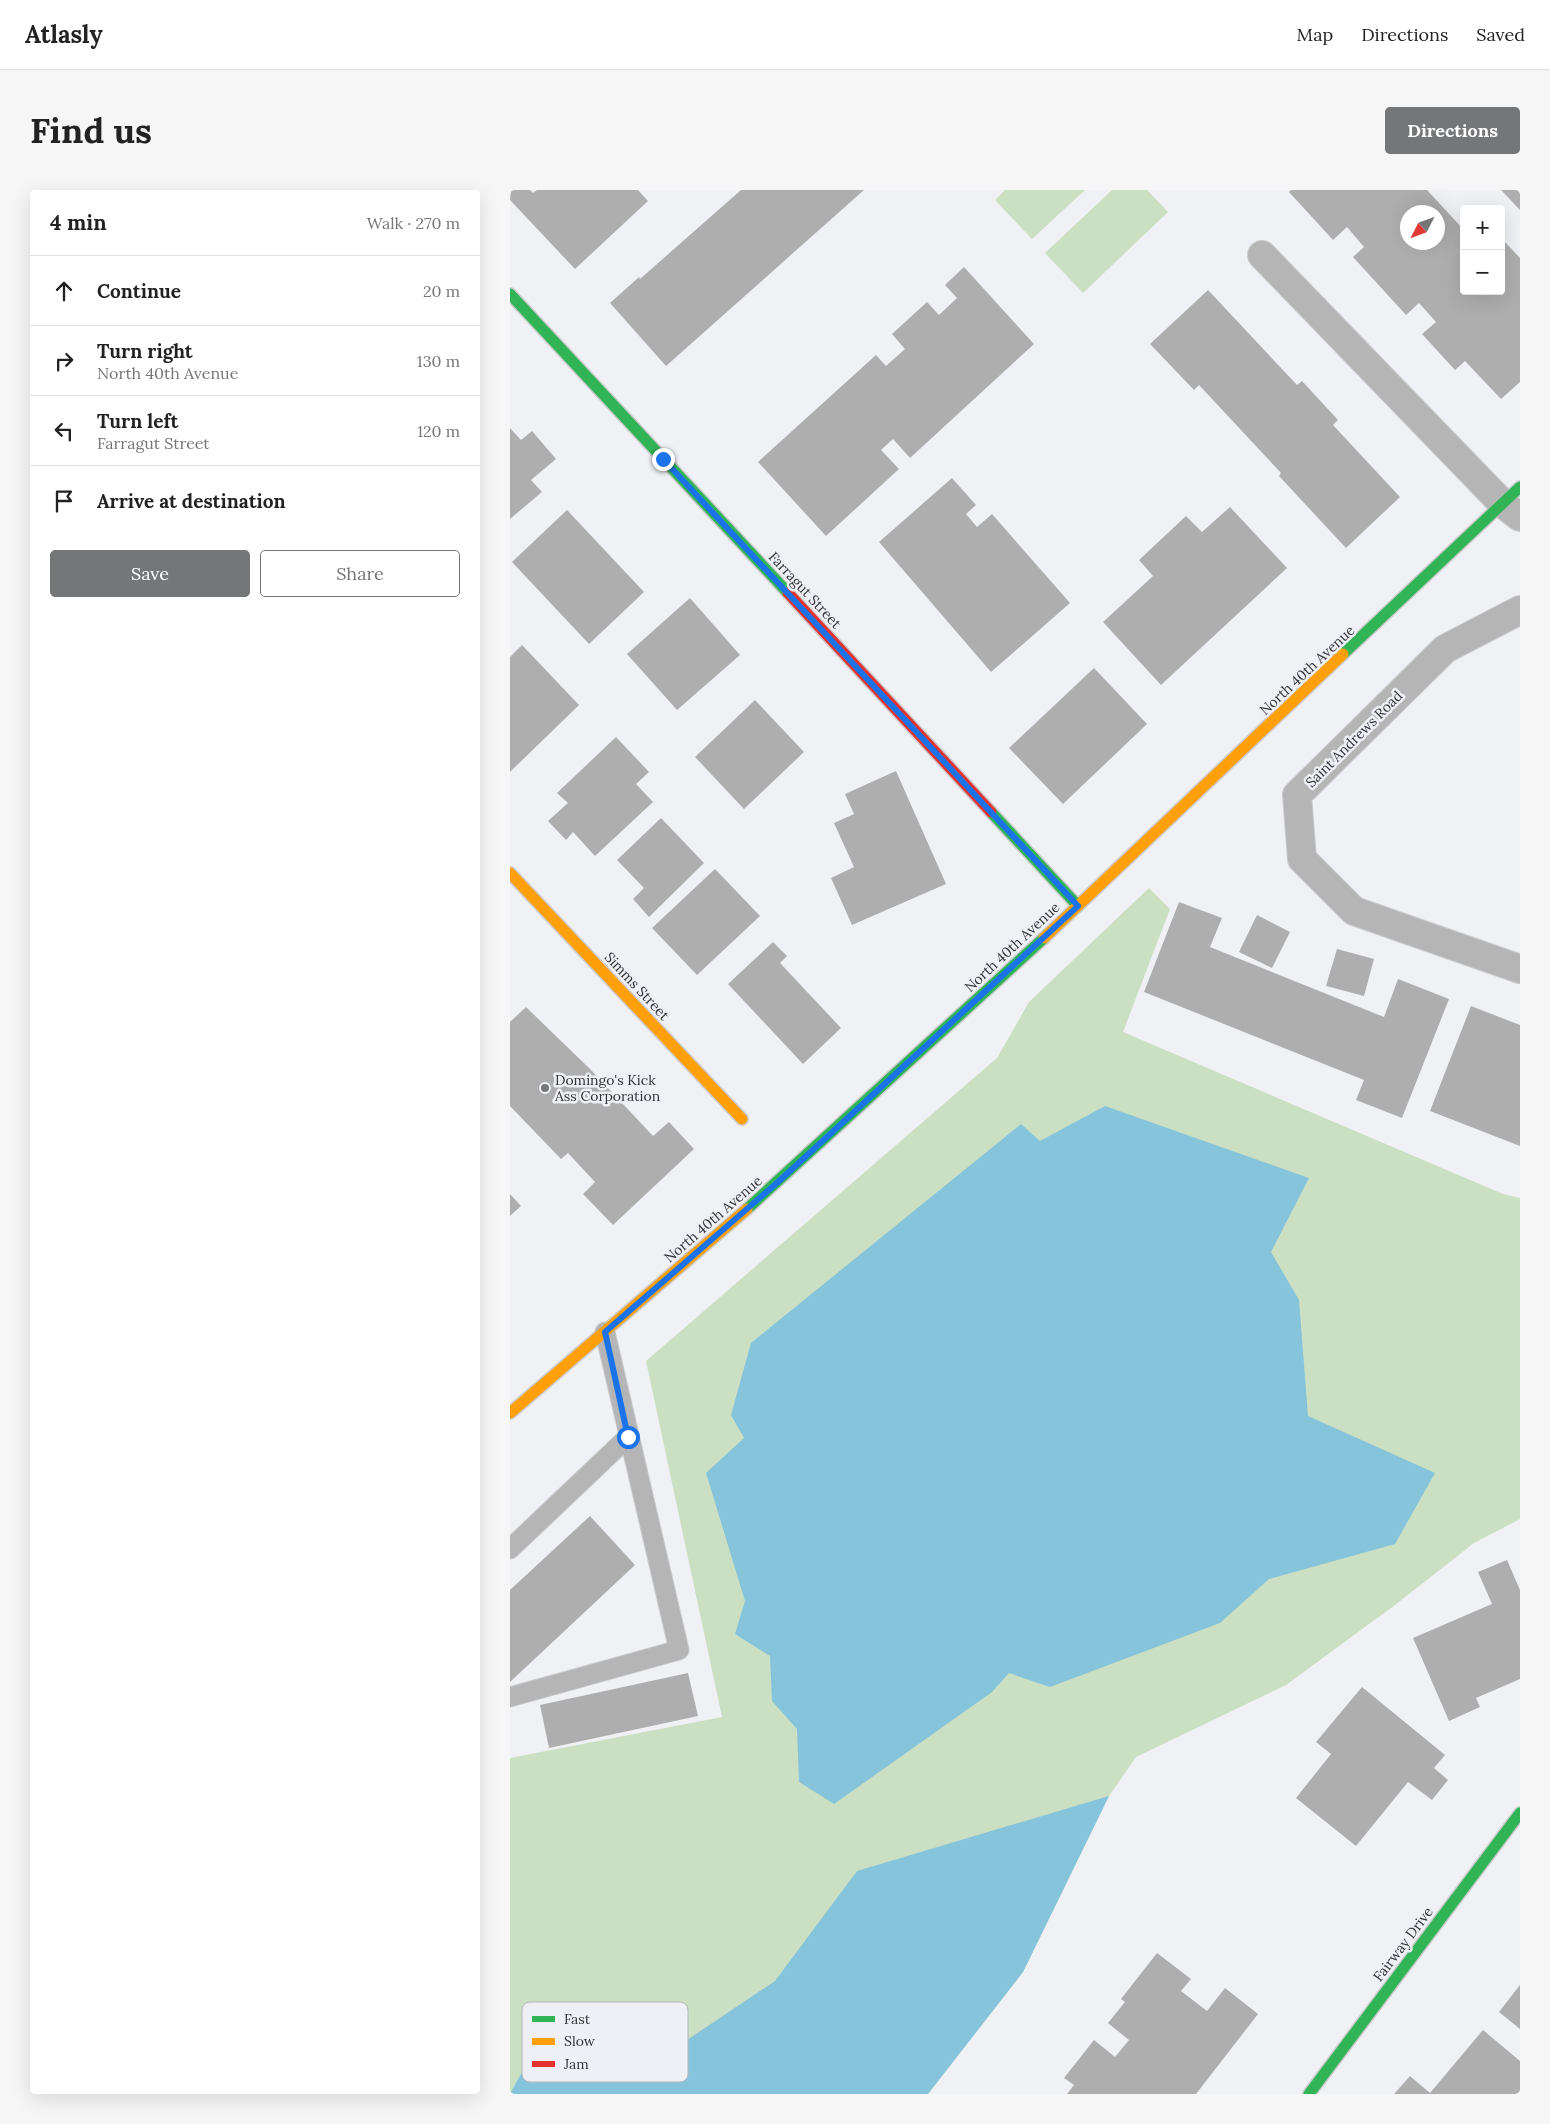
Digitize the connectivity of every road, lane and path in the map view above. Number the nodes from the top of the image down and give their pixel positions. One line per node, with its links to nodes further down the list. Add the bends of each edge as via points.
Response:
1 (1262, 255): 3 (street)
2 (510, 294): 6 (street, Farragut Street)
3 (1514, 503): 6 (street, North 40th Avenue)
4 (1520, 610): 7 (street, Saint Andrews Road, via 1445,649 1297,795 1302,858 1354,911)
5 (510, 873): 8 (street, Simms Street)
6 (1078, 906): 9 (street, North 40th Avenue, via 778,1182)
7 (1520, 969)
8 (742, 1119)
9 (605, 1332): 10 (street, North 40th Avenue); 11 (lane)
10 (510, 1413)
11 (628, 1437): 12 (lane); 13 (lane, via 679,1650)
12 (510, 1549)
13 (510, 1697)
14 (1520, 1813): 15 (street, Fairway Drive)
15 (1309, 2094)

